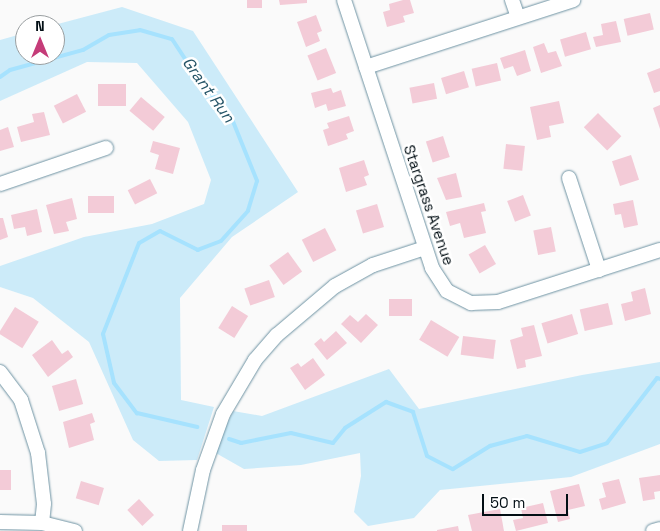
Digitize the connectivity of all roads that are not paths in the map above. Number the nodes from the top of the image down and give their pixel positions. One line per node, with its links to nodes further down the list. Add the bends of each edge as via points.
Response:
1 (344, 0): 5 (street, Stargrass Avenue)
2 (512, 0): 4 (street)
3 (573, 0): 4 (street)
4 (518, 17): 5 (street)
5 (366, 67): 9 (street, Stargrass Avenue)
6 (106, 148): 8 (street)
7 (569, 178): 11 (street)
8 (0, 184)
9 (425, 248): 11 (street, Stargrass Avenue, via 432,268 447,291 471,303 498,302); 17 (street, via 373,265 335,286 277,335 255,360 220,424 203,470)
10 (660, 250): 11 (street, Stargrass Avenue)
11 (599, 270)
12 (0, 372): 14 (street, via 21,400 38,453 44,504)
13 (0, 522): 14 (street)
14 (42, 523): 16 (street)
15 (660, 529): 18 (street)
16 (75, 531)
17 (190, 531)
18 (653, 531)

